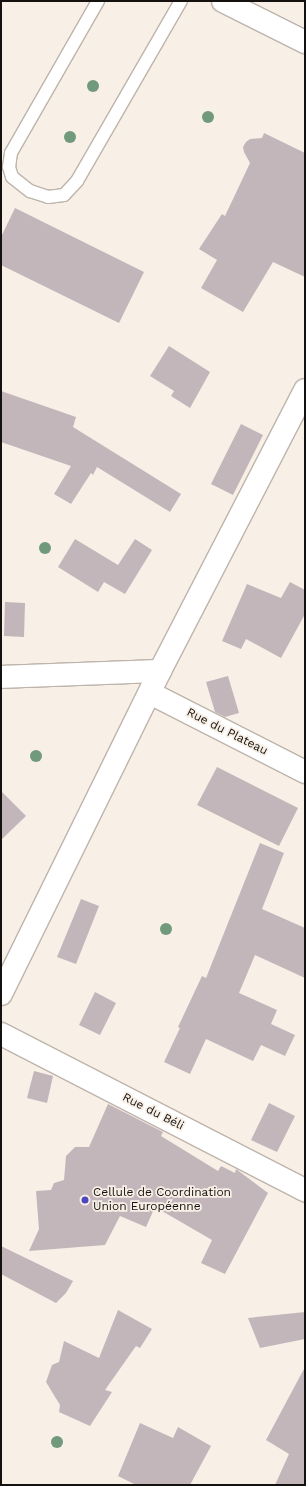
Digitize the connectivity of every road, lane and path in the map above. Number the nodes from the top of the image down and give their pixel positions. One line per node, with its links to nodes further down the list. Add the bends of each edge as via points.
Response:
1 (98, 1): 5 (lane)
2 (180, 1): 5 (lane, via 77,181 64,194 48,198 30,191 12,177)
3 (223, 1): 4 (street)
4 (305, 42)
5 (6, 151)
6 (305, 390): 7 (street)
7 (160, 671): 8 (street); 9 (street)
8 (1, 677)
9 (150, 693): 10 (street, Rue du Plateau); 11 (street)
10 (305, 772)
11 (1, 994)
12 (1, 1034): 13 (street, Rue du Béli)
13 (305, 1190)

